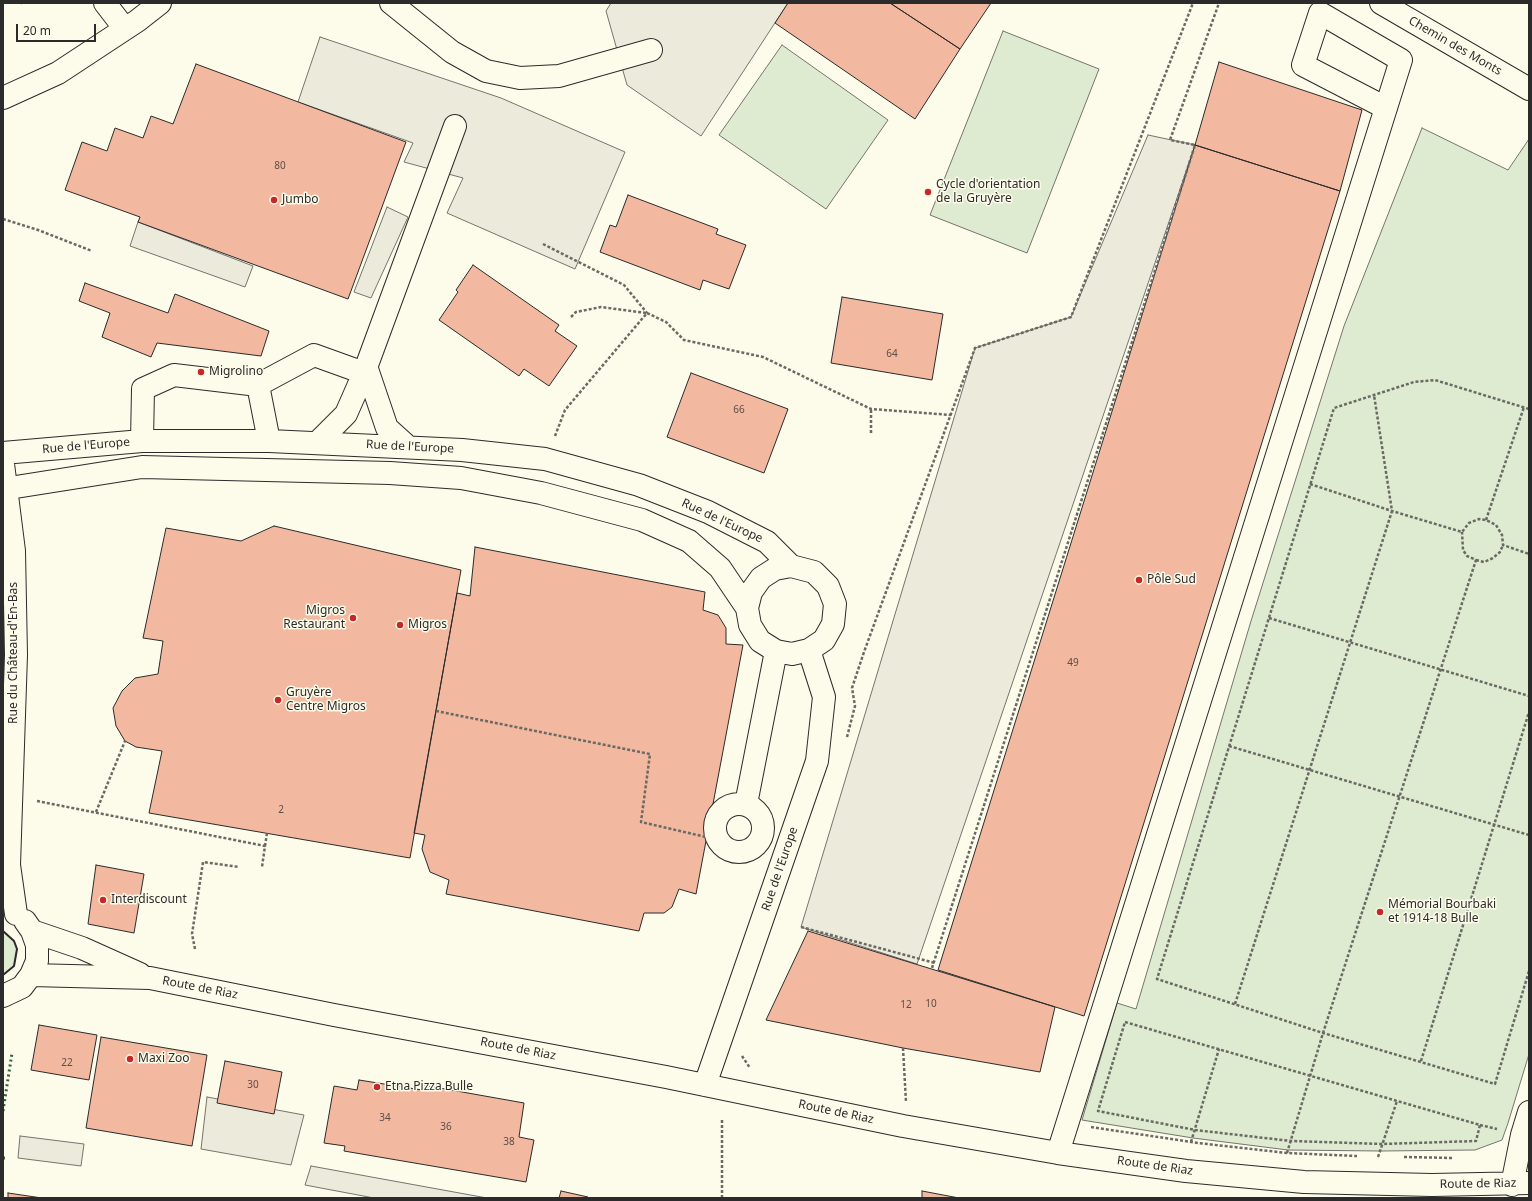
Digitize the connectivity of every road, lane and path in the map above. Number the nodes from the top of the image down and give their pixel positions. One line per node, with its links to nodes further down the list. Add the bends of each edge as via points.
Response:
1 (105, 3): 7 (street)
2 (160, 3): 7 (street)
3 (391, 3): 8 (street, via 452,52 486,71 520,78 559,76)
4 (1193, 3): 24 (path, via 1071,317 974,348)
5 (1219, 3): 70 (path, via 1170,140 1194,145)
6 (1381, 3): 9 (street, Chemin des Monts)
7 (125, 29): 10 (street, via 58,73)
8 (651, 50)
9 (1529, 89)
10 (4, 98)
11 (1386, 108): 11 (street, via 1401,60 1320,13 1303,64); 92 (street)
12 (455, 126): 18 (street)
13 (3, 219): 15 (path)
14 (543, 244): 16 (path, via 624,285)
15 (92, 251)
16 (647, 313): 17 (path, via 601,307 576,312); 22 (path, via 666,322 684,340 763,358); 31 (path, via 565,410)
17 (571, 317)
18 (365, 369): 19 (street, via 314,355); 28 (street, via 346,414); 29 (street, via 387,428)
19 (258, 385): 26 (street, via 174,374 143,389); 27 (street)
20 (1374, 395): 21 (path, via 1414,382 1435,380); 33 (path, via 1334,408); 35 (path)
21 (1524, 407): 23 (path); 36 (path)
22 (871, 409): 24 (path); 25 (path)
23 (1529, 409)
24 (950, 415): 52 (path, via 859,666 852,688 855,706)
25 (871, 433)
26 (142, 441): 27 (street, Rue de l'Europe); 30 (street, Rue de l'Europe)
27 (269, 441): 28 (street, Rue de l'Europe)
28 (318, 442): 29 (street, Rue de l'Europe)
29 (408, 447): 31 (street, Rue de l'Europe)
30 (3, 453)
31 (545, 459): 41 (street, Rue de l'Europe, via 639,485 708,512 767,542)
32 (3, 464): 34 (street, Rue du Château-d'En-Bas)
33 (1310, 484): 35 (path); 43 (path)
34 (5, 489): 42 (street, via 142,467 390,473 460,478 541,493 635,518 689,541 720,568); 66 (street, Rue du Château-d'En-Bas, via 14,552 16,655)
35 (1392, 511): 37 (path); 44 (path)
36 (1486, 520): 37 (path, via 1479,519 1469,523); 38 (path, via 1496,525 1502,535)
37 (1462, 532): 40 (path, via 1463,550 1467,556)
38 (1503, 545): 39 (path); 40 (path, via 1493,558 1484,562)
39 (1529, 554)
40 (1476, 560): 47 (path)
41 (791, 566): 42 (street, via 775,569 761,578 751,592); 45 (street, via 814,572 828,586 835,604 833,624 824,640)
42 (747, 608): 46 (street, via 750,626 760,641)
43 (1269, 618): 44 (path); 53 (path)
44 (1350, 642): 47 (path); 54 (path)
45 (809, 650): 46 (street, via 792,654); 84 (street, Rue de l'Europe, via 824,697 818,761)
46 (776, 651): 57 (street)
47 (1440, 669): 48 (path); 55 (path)
48 (1529, 696)
49 (436, 711): 63 (path, via 650,754 641,822)
50 (1529, 712): 59 (path)
51 (125, 741): 58 (path)
52 (845, 744)
53 (1229, 746): 54 (path); 76 (path, via 1157,979)
54 (1309, 771): 55 (path); 76 (path)
55 (1399, 797): 59 (path); 77 (path)
56 (30, 800): 58 (path)
57 (746, 804)
58 (96, 812): 62 (path)
59 (1494, 824): 61 (path); 81 (path)
60 (267, 833): 62 (path)
61 (1529, 835)
62 (265, 846): 65 (path)
63 (765, 847)
64 (239, 867): 69 (path, via 203,862 192,934)
65 (262, 867)
66 (9, 912): 68 (street)
67 (801, 927): 70 (path)
68 (32, 931): 73 (street, via 37,945 37,961); 74 (street, Route de Riaz, via 82,948)
69 (195, 950)
70 (935, 963): 71 (path)
71 (932, 968)
72 (1529, 970): 81 (path, via 1495,1084)
73 (31, 975): 74 (street, Route de Riaz); 75 (street, via 22,987)
74 (150, 978): 84 (street, Route de Riaz)
75 (5, 1000)
76 (1235, 1004): 77 (path)
77 (1323, 1032): 81 (path); 83 (path)
78 (903, 1048): 87 (path)
79 (1219, 1049): 83 (path); 93 (path); 93 (path, via 1125,1022 1098,1111)
80 (740, 1052): 82 (path, via 750,1068)
81 (1421, 1061)
82 (758, 1071)
83 (1311, 1076): 86 (path); 94 (path)
84 (705, 1085): 97 (street, Route de Riaz, via 902,1126)
85 (898, 1100): 87 (path)
86 (1397, 1101): 96 (path); 96 (path, via 1480,1125 1476,1141)
87 (906, 1102): 88 (path); 89 (path)
88 (914, 1103)
89 (906, 1106)
90 (1529, 1112): 105 (street, via 1522,1136)
91 (722, 1119): 106 (path)
92 (1067, 1125): 95 (path); 97 (street)
93 (1195, 1130): 94 (path); 95 (path)
94 (1291, 1141): 96 (path); 98 (path)
95 (1191, 1142): 98 (path)
96 (1382, 1144): 101 (path)
97 (1058, 1153): 105 (street, Route de Riaz, via 1186,1171 1304,1182)
98 (1287, 1153): 99 (path)
99 (1363, 1156)
100 (1370, 1157): 101 (path)
101 (1378, 1157): 102 (path)
102 (1385, 1157)
103 (1400, 1157): 104 (path)
104 (1460, 1158)
105 (1521, 1184)
106 (722, 1198)

